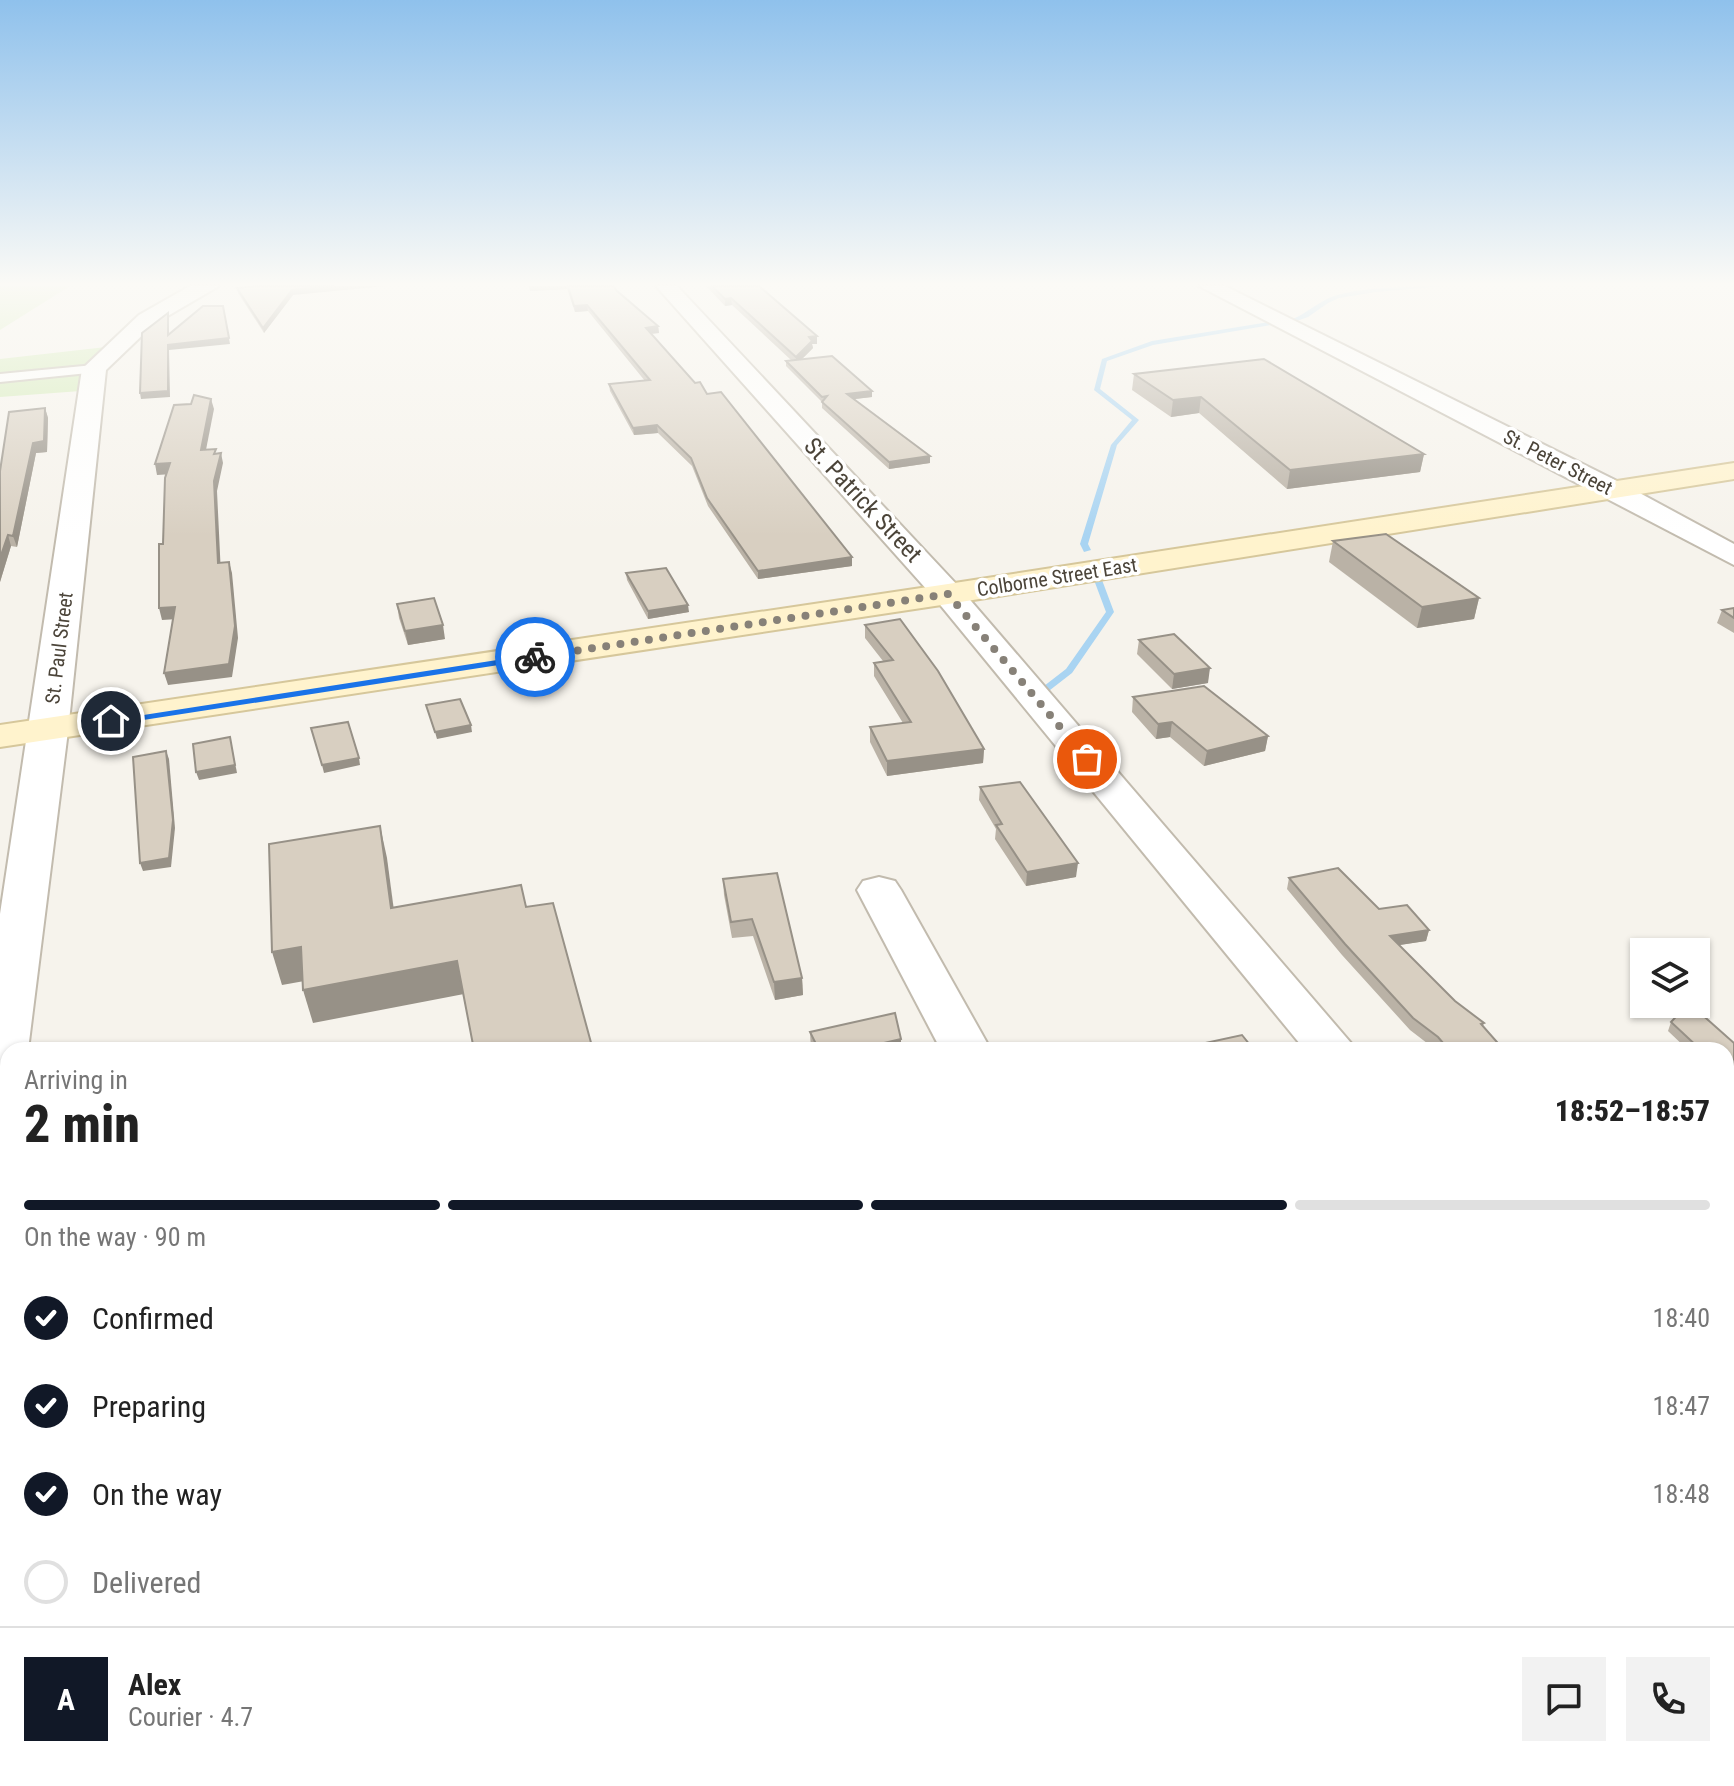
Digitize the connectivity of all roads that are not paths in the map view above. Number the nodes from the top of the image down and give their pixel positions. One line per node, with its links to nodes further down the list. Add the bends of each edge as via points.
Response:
1 (90, 369): 5 (lane)
2 (94, 369): 10 (street, St. Paul Street)
3 (742, 369): 9 (street, St. Patrick Street)
4 (1374, 369): 7 (street, St. Peter Street)
5 (0, 378)
6 (1734, 471): 7 (main road, Colborne Street East)
7 (1613, 490): 8 (street, St. Peter Street); 9 (main road, Colborne Street East)
8 (1734, 556)
9 (948, 594): 10 (main road, Colborne Street East); 15 (street, St. Patrick Street)
10 (49, 731): 11 (main road, Colborne Street East); 13 (street, St. Paul Street)
11 (0, 736)
12 (879, 890): 14 (street)
13 (4, 1042)
14 (962, 1042)
15 (1325, 1042)

